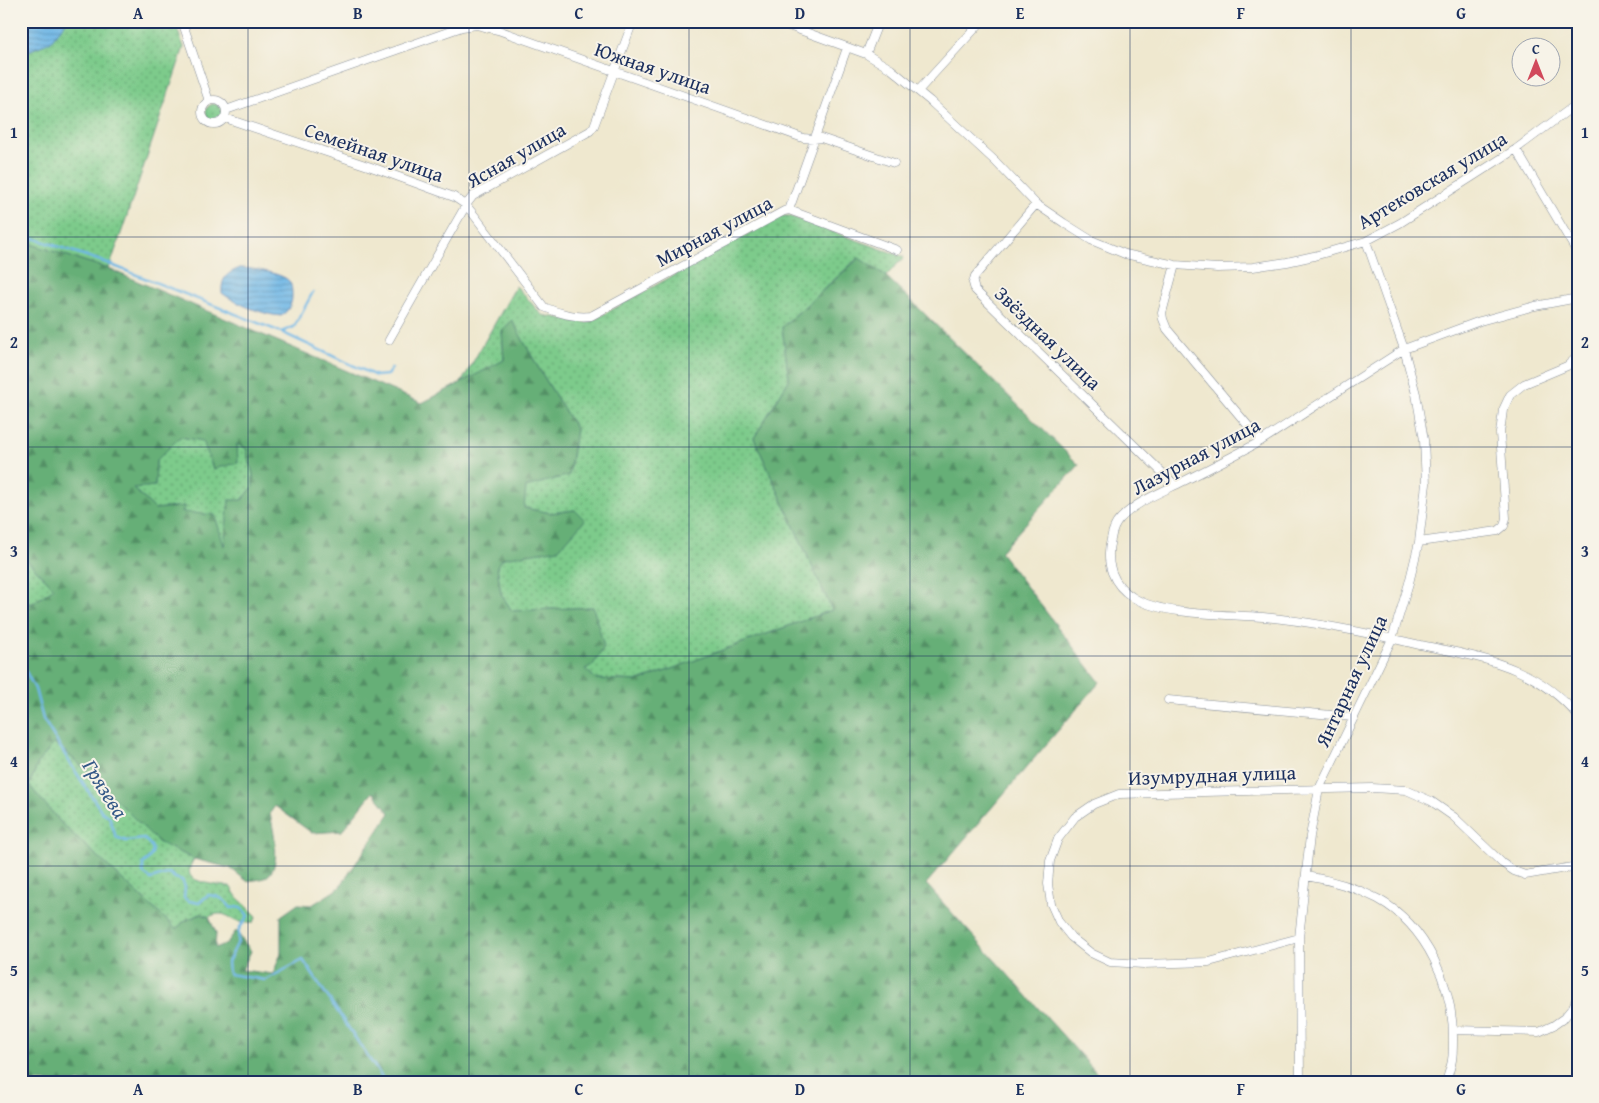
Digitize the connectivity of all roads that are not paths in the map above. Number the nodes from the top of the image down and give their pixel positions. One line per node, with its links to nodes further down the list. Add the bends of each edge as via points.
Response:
1 (633, 21): 8 (street, Ясная улица)
2 (774, 21): 6 (street, Артековская улица)
3 (879, 21): 7 (street)
4 (982, 21): 9 (street)
5 (183, 22): 10 (street)
6 (847, 48): 7 (street, Артековская улица); 13 (street, Мирная улица)
7 (866, 54): 9 (street, Артековская улица)
8 (614, 72): 12 (street, Южная улица, via 477,25 462,27); 13 (street, Южная улица, via 802,138); 17 (street, Ясная улица, via 590,132 479,192)
9 (918, 91): 16 (street, Артековская улица)
10 (209, 101): 12 (street, via 222,102); 12 (street, via 202,110 208,123 215,125 223,121)
11 (1578, 103): 14 (street, Артековская улица)
12 (226, 114): 17 (street, Семейная улица, via 454,197)
13 (814, 139): 15 (street, Южная улица, via 821,138); 18 (street, Мирная улица)
14 (1516, 150): 19 (street, Артековская улица); 21 (street)
15 (894, 163)
16 (1036, 204): 23 (street, Артековская улица, via 1091,240 1125,254); 29 (street, Звёздная улица, via 975,276 975,290)
17 (466, 205): 22 (street, Семейная улица); 25 (street, Ясная улица)
18 (789, 210): 20 (street); 22 (street, Мирная улица, via 591,316 578,316 544,306)
19 (1366, 241): 23 (street, Артековская улица, via 1314,256 1253,267); 26 (street, Янтарная улица)
20 (897, 250)
21 (1578, 254)
22 (513, 265)
23 (1175, 265): 28 (street, via 1162,319)
24 (1578, 298): 26 (street, Лазурная улица, via 1480,320)
25 (389, 340)
26 (1404, 349): 28 (street, Лазурная улица); 30 (street, Янтарная улица, via 1424,440 1426,484)
27 (1578, 356): 30 (street, via 1567,366 1524,384 1510,395 1503,410 1500,433 1504,526 1498,532)
28 (1262, 441): 29 (street, Лазурная улица)
29 (1176, 485): 31 (street, Лазурная улица, via 1134,506 1118,521 1112,533 1108,559 1110,572 1123,590 1134,598 1182,612 1331,626)
30 (1420, 542): 31 (street, Янтарная улица)
31 (1392, 638): 33 (street, Лазурная улица, via 1468,655 1518,671 1560,697); 34 (street, Янтарная улица)
32 (1168, 700): 34 (street)
33 (1578, 716)
34 (1353, 717): 35 (street, Янтарная улица)
35 (1319, 789): 36 (street, Изумрудная улица, via 1406,790 1431,801 1454,817 1514,871 1525,875 1539,874); 37 (street, Янтарная улица); 38 (street, Изумрудная улица, via 1119,794 1094,804 1075,817 1058,838 1050,861 1048,884 1051,904 1059,922 1091,953 1110,962 1209,962)
36 (1578, 866)
37 (1306, 876): 38 (street, Янтарная улица); 40 (street, via 1350,887 1379,900 1402,917 1424,941 1439,967 1449,999)
38 (1299, 938): 41 (street, Янтарная улица)
39 (1578, 994): 40 (street, via 1564,1018 1539,1032)
40 (1453, 1030): 42 (street, via 1452,1059)
41 (1300, 1082)
42 (1446, 1082)

